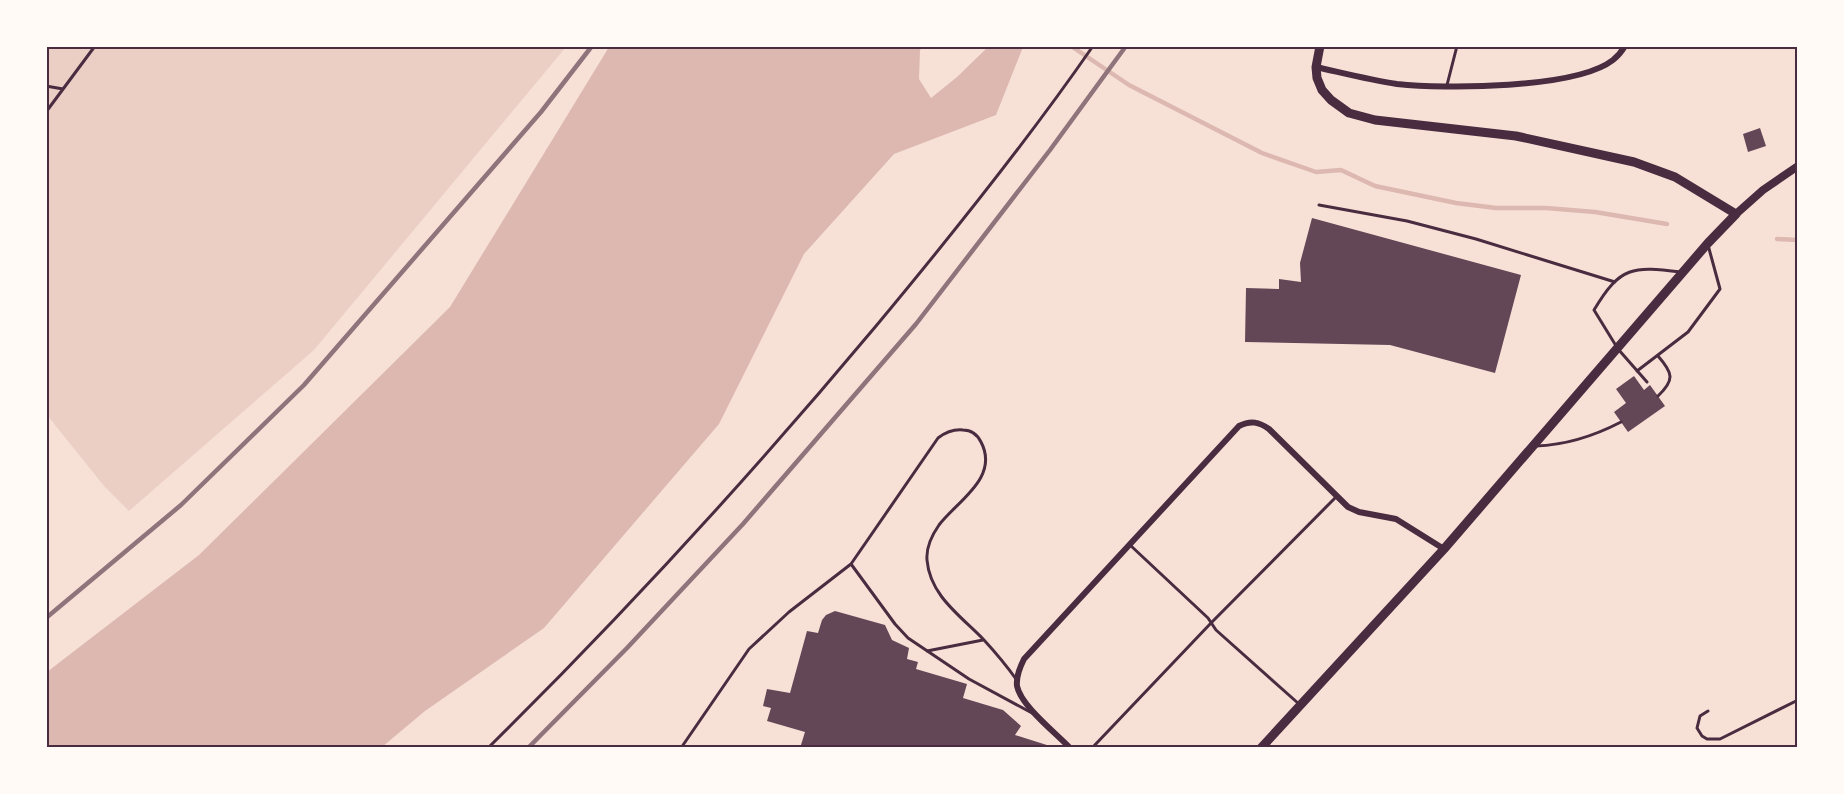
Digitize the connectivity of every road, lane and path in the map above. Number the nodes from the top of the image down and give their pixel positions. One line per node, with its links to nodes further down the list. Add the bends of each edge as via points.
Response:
1 (95, 46): 9 (lane)
2 (1320, 46): 6 (main road)
3 (1457, 46): 8 (lane)
4 (1625, 46): 8 (street, via 1613,60 1572,76 1540,82)
5 (1093, 47): 36 (path, via 927,264 819,394 629,605)
6 (1316, 67): 8 (street, via 1397,84); 13 (main road, via 1322,90 1349,113 1375,120 1516,136 1634,162 1675,177)
7 (46, 86): 9 (lane)
8 (1447, 87)
9 (63, 89): 10 (lane)
10 (46, 112)
11 (1797, 166): 13 (street)
12 (1319, 205): 16 (lane, via 1407,221)
13 (1736, 214): 14 (main road)
14 (1708, 243): 15 (main road); 18 (lane, via 1720,289 1688,332)
15 (1683, 272): 16 (lane, via 1639,269 1624,273); 17 (main road)
16 (1616, 282): 17 (lane, via 1594,310)
17 (1618, 349): 19 (lane); 23 (main road)
18 (1657, 355): 19 (lane); 21 (lane, via 1671,376 1669,385)
19 (1637, 371): 20 (lane)
20 (1647, 382)
21 (1658, 396)
22 (1621, 422): 23 (lane, via 1560,445)
23 (1534, 446): 26 (main road)
24 (1336, 497): 25 (street, via 1269,429 1252,422 1239,426); 26 (street, via 1353,510 1396,519); 28 (lane)
25 (1130, 545): 28 (lane); 31 (street, via 1024,659)
26 (1444, 549): 33 (main road)
27 (851, 564): 29 (lane, via 938,438 947,431 970,431 983,445 982,471 977,485 940,524 927,559 934,586 942,598); 30 (lane, via 895,624); 37 (lane, via 749,649)
28 (1211, 623): 33 (lane); 39 (lane)
29 (983, 639): 30 (lane); 31 (lane)
30 (927, 651): 35 (lane)
31 (1017, 680): 35 (street, via 1019,692)
32 (1797, 700): 34 (path, via 1713,740 1702,736 1697,728 1700,716)
33 (1300, 705): 40 (main road)
34 (1708, 711)
35 (1039, 717): 38 (street)
36 (488, 747)
37 (681, 747)
38 (1070, 747)
39 (1092, 747)
40 (1261, 747)

